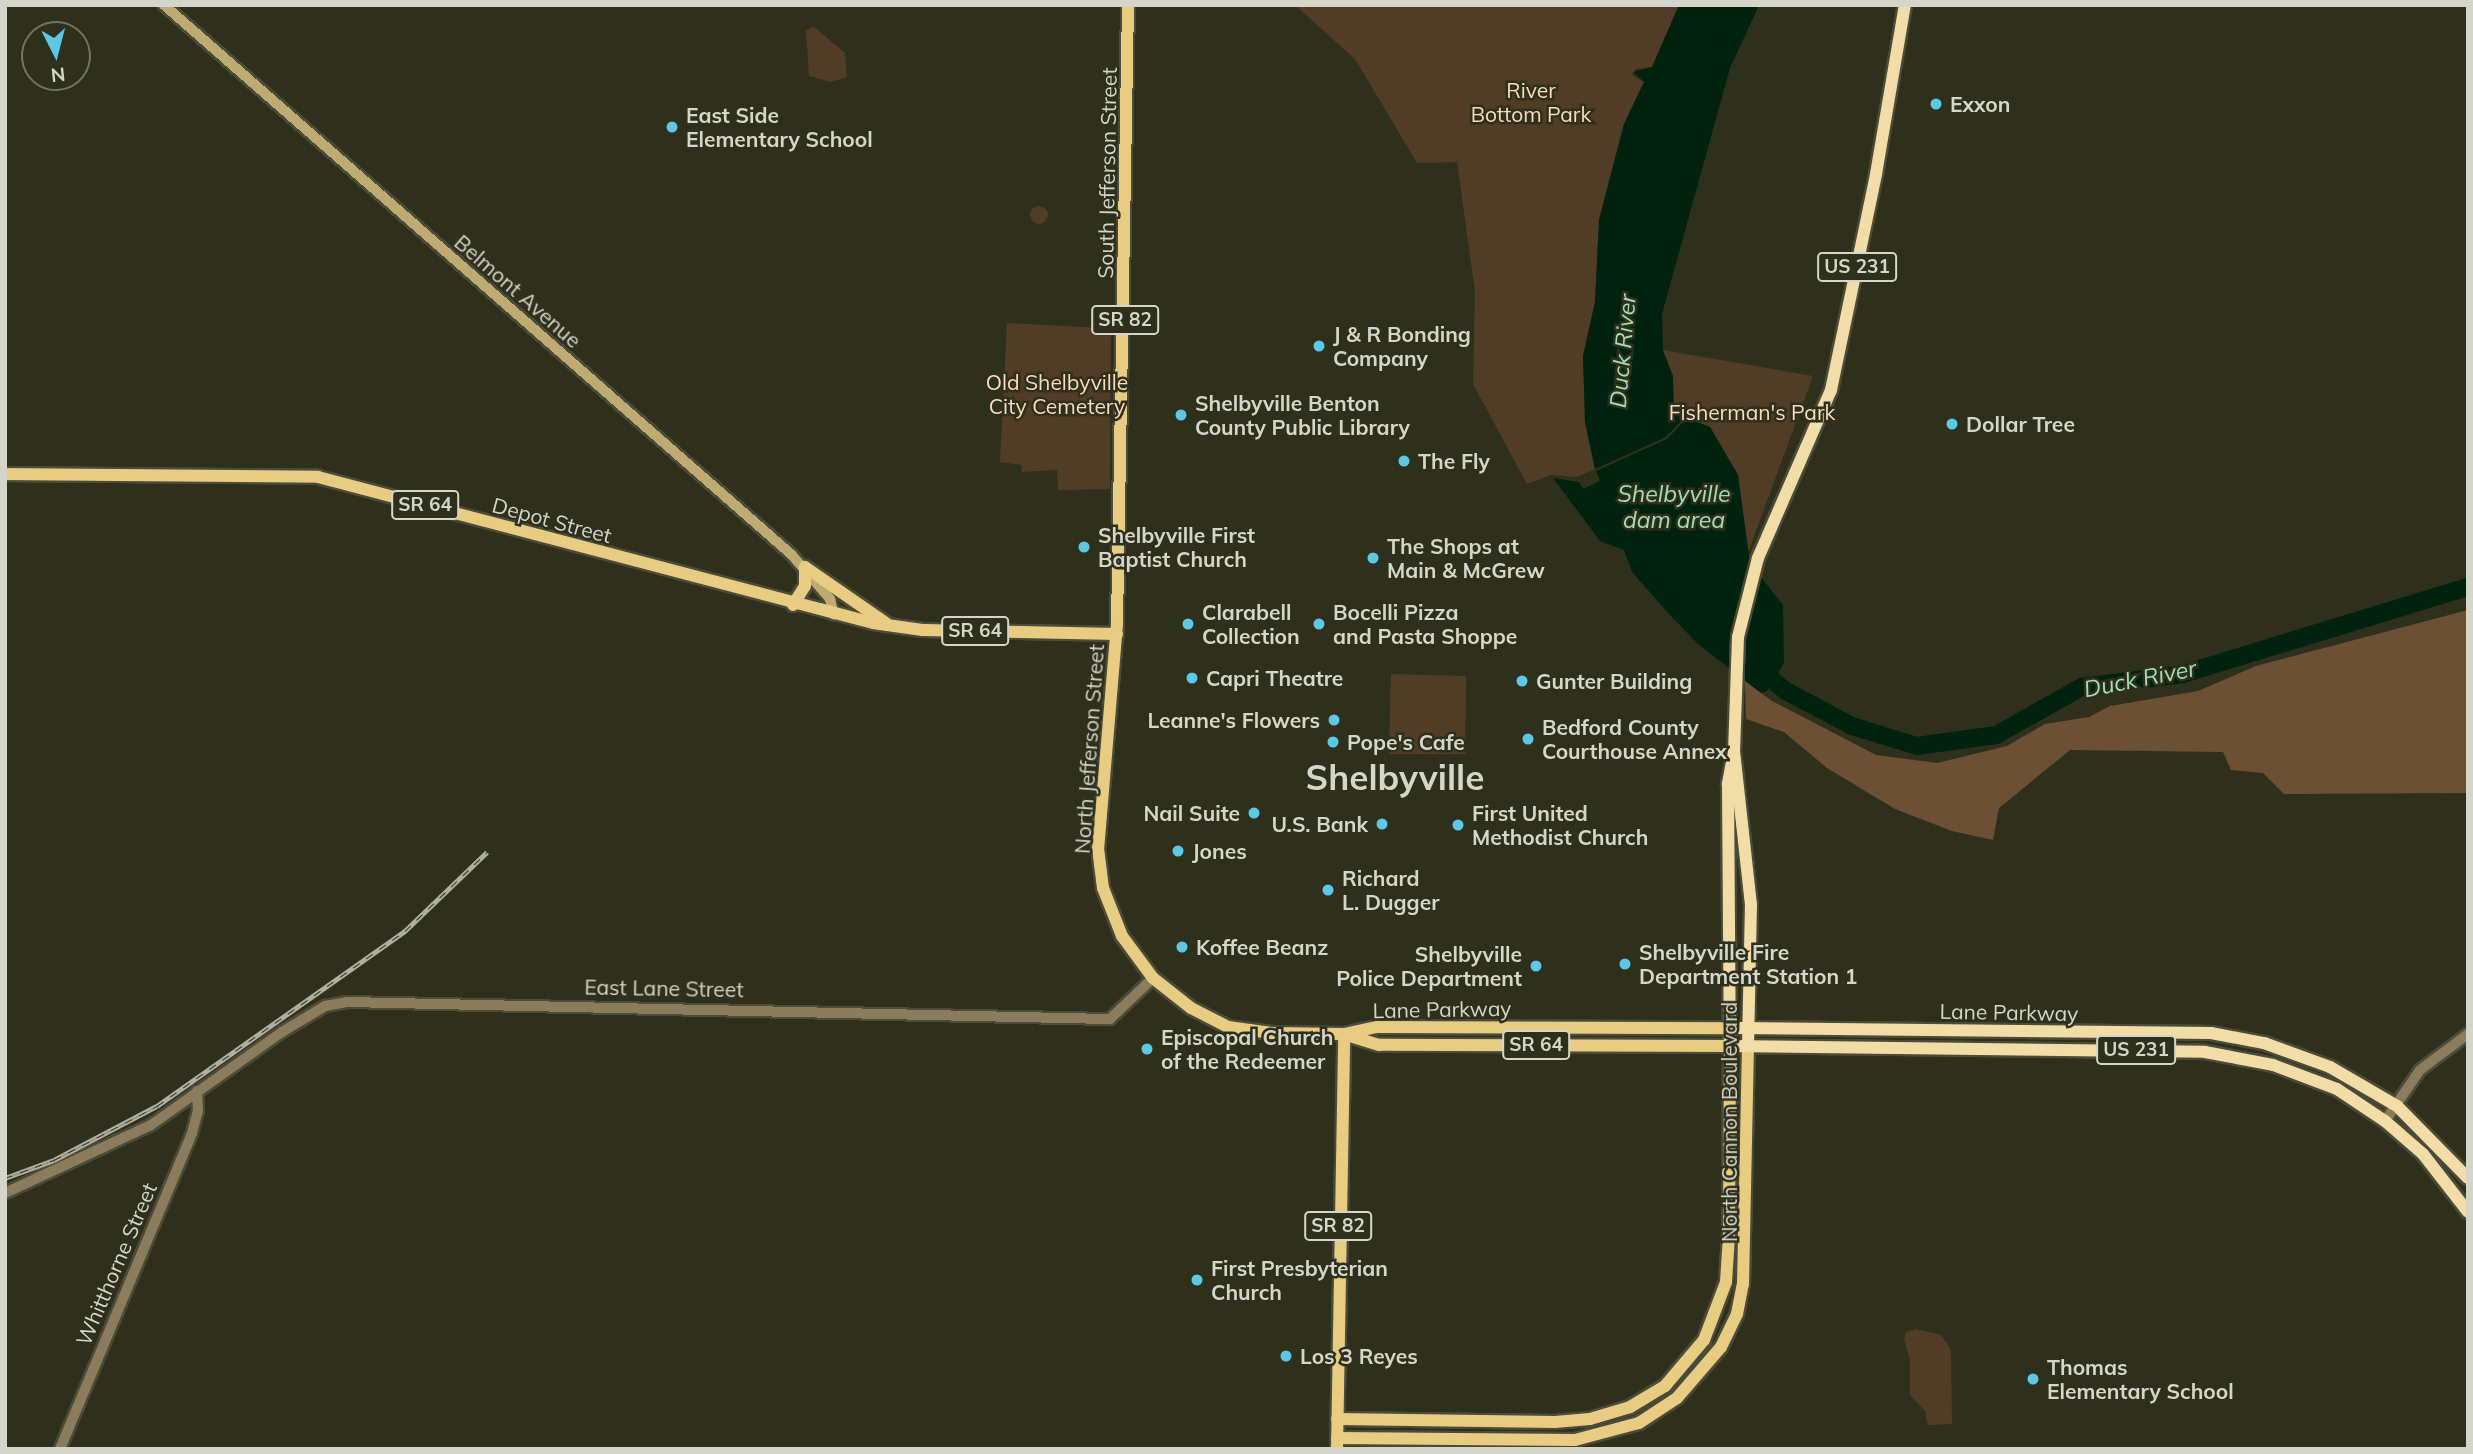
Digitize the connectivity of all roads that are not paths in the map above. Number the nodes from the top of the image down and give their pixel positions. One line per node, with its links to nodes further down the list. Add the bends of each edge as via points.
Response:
1 (164, 5): 5 (main road, Belmont Avenue)
2 (1128, 5): 9 (main road, South Jefferson Street / SR 82)
3 (1905, 5): 10 (highway, US 231, via 1831,390 1745,598 1733,675)
4 (5, 474): 6 (main road, Depot Street / SR 64, via 318,477)
5 (805, 567): 6 (main road, via 805,586); 7 (main road, Belmont Avenue, via 830,599); 8 (main road)
6 (793, 605): 7 (main road, Depot Street / SR 64)
7 (834, 615): 8 (main road, SR 64)
8 (889, 625): 9 (main road, SR 64)
9 (1117, 634): 11 (main road, North Jefferson Street / SR 64, via 1098,848 1103,888 1122,936)
10 (1734, 752): 12 (highway, North Cannon Boulevard / US 231, via 1728,784); 13 (highway, North Cannon Boulevard / US 231, via 1751,905)
11 (1153, 978): 14 (main road, SR 64, via 1191,1008 1228,1027); 18 (street, East Lane Street, via 1110,1019 347,1002 314,1013)
12 (1730, 1028): 13 (highway, Lane Parkway); 14 (main road, Lane Parkway / SR 64, via 1378,1027); 16 (highway, North Cannon Boulevard / US 231)
13 (1748, 1028): 17 (highway, North Cannon Boulevard); 19 (highway, Lane Parkway / US 231, via 2211,1033 2264,1043 2330,1067)
14 (1343, 1034): 16 (main road, Lane Parkway / SR 64, via 1379,1045); 24 (main road, SR 82)
15 (2468, 1034): 19 (street, via 2420,1070)
16 (1730, 1045): 17 (highway, Lane Parkway / US 231); 24 (main road, North Cannon Boulevard, via 1726,1282 1704,1340 1684,1367 1630,1407 1590,1419)
17 (1748, 1046): 20 (highway, Lane Parkway / US 231, via 2205,1052 2304,1074); 25 (main road, North Cannon Boulevard, via 1743,1284 1737,1314 1721,1347 1677,1398 1640,1423 1574,1440)
18 (197, 1091): 22 (street, East Lane Street, via 139,1132); 26 (street, Whitthorne Street, via 192,1133)
19 (2397, 1106): 20 (street); 21 (highway, Lane Parkway / US 231)
20 (2385, 1121): 23 (highway, Lane Parkway / US 231, via 2423,1154)
21 (2468, 1178)
22 (5, 1193)
23 (2468, 1212)
24 (1337, 1419): 25 (main road, SR 82)
25 (1337, 1444)
26 (60, 1449)

